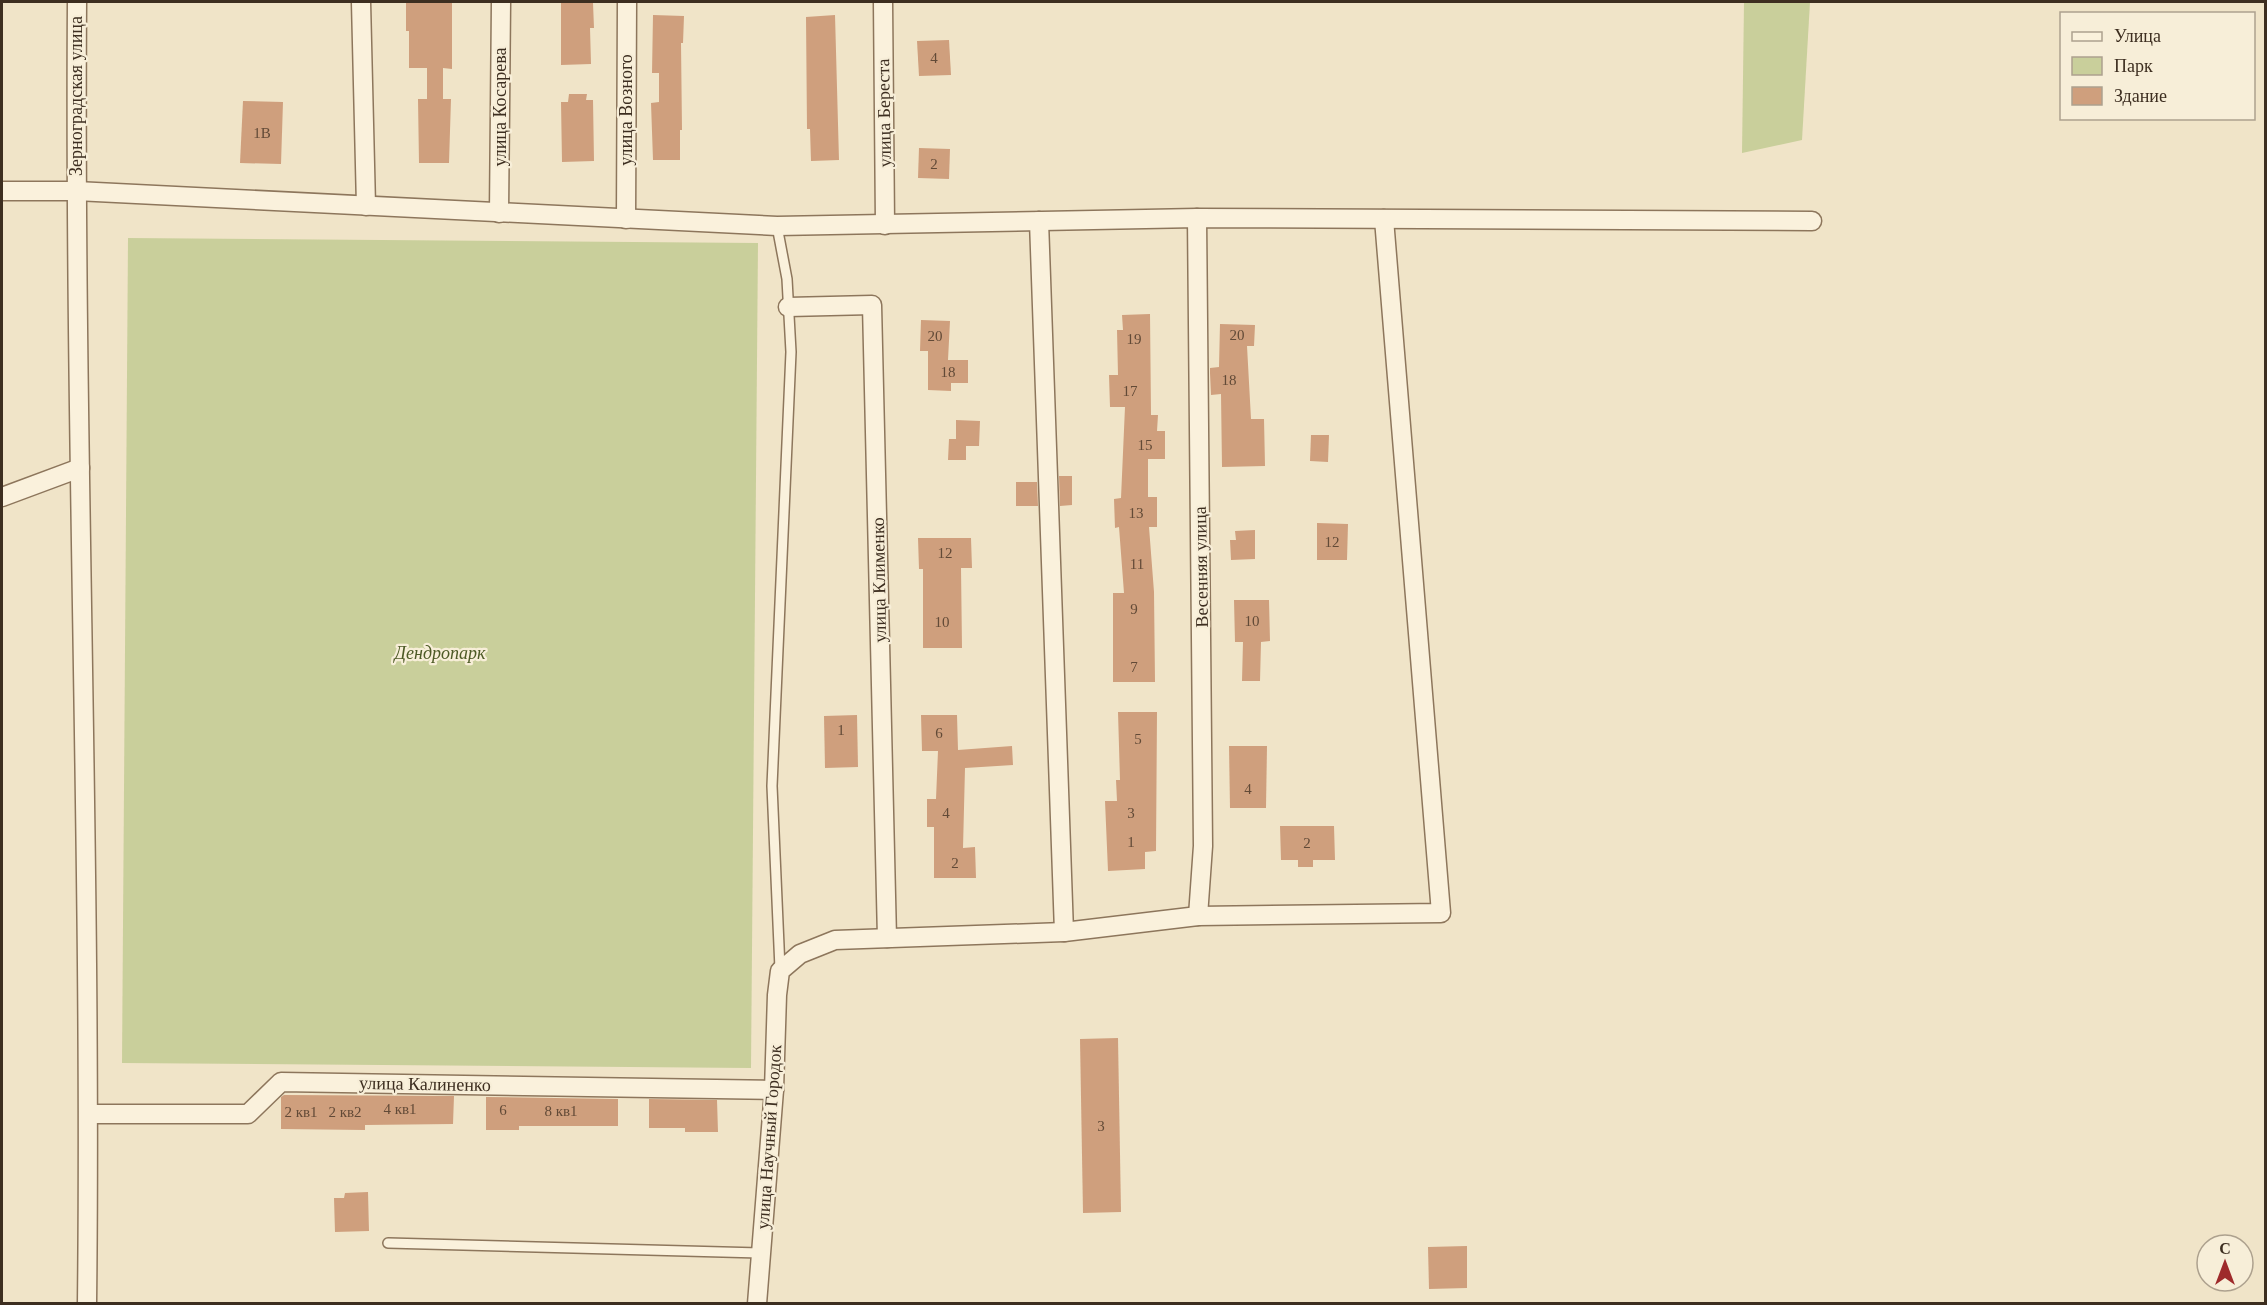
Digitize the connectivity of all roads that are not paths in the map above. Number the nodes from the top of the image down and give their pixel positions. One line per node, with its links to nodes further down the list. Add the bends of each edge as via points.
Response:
1 (77, 2): 7 (street, Зерноградская улица)
2 (361, 2): 8 (street)
3 (501, 2): 9 (street, улица Косарева)
4 (627, 2): 11 (street, улица Возного)
5 (883, 2): 15 (street, улица Береста)
6 (2, 191): 7 (street)
7 (76, 191): 8 (street); 18 (street, Зерноградская улица)
8 (366, 206): 9 (street)
9 (500, 213): 11 (street)
10 (1197, 218): 12 (street); 13 (street); 20 (street, Весенняя улица, via 1203,835)
11 (626, 219): 16 (street)
12 (1384, 219): 14 (street); 20 (street, via 1441,913)
13 (1039, 221): 15 (street); 21 (street)
14 (1812, 221)
15 (885, 225): 16 (street)
16 (777, 226): 17 (lane)
17 (788, 307): 22 (street, улица Клименко, via 872,305); 23 (lane, via 791,352 772,786)
18 (80, 468): 19 (street); 25 (street, Зерноградская улица)
19 (2, 496)
20 (1198, 916): 21 (street)
21 (1064, 932): 22 (street)
22 (887, 938): 23 (street, via 835,940 800,954)
23 (780, 971): 24 (street, улица Научный Городок)
24 (774, 1090): 25 (street, улица Калиненко, via 281,1082 249,1114); 27 (street, улица Научный Городок)
25 (89, 1114): 28 (street, Зерноградская улица)
26 (388, 1244): 27 (lane)
27 (760, 1253): 29 (street, улица Научный Городок)
28 (87, 1304)
29 (757, 1304)

